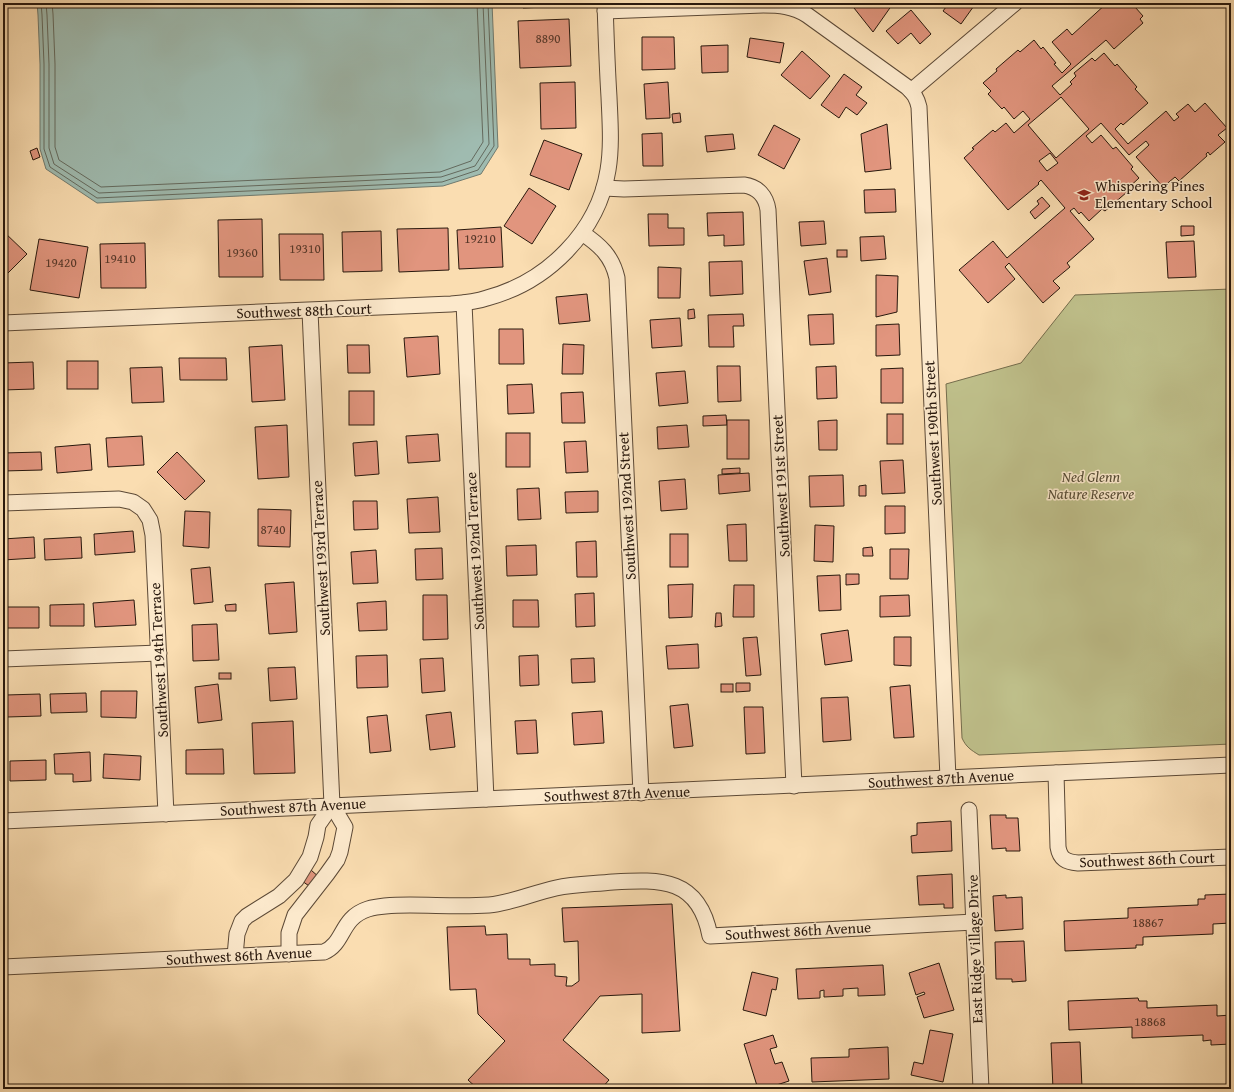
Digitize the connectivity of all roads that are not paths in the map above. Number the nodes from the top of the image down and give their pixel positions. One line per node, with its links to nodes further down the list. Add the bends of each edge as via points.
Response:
1 (1015, 3): 3 (street)
2 (605, 7): 3 (street, via 789,7 807,15); 4 (street, Southwest 88th Court, via 610,144)
3 (912, 91): 14 (street, Southwest 190th Street, via 919,107)
4 (604, 188): 5 (street, Southwest 88th Court); 15 (street, Southwest 191st Street, via 739,184 757,190 764,197 768,210)
5 (582, 233): 6 (street, Southwest 88th Court, via 556,262 529,281 488,298); 16 (street, Southwest 192nd Street, via 607,254 617,278)
6 (464, 303): 7 (street, Southwest 88th Court); 17 (street, Southwest 192nd Terrace)
7 (310, 311): 8 (street, Southwest 88th Court); 18 (street, Southwest 193rd Terrace)
8 (3, 323)
9 (3, 503): 10 (street, Southwest 194th Terrace, via 119,499 133,502 143,509 150,520 153,535)
10 (159, 653): 11 (street); 20 (street, Southwest 194th Terrace)
11 (3, 660)
12 (1231, 765): 13 (street, Southwest 87th Avenue)
13 (1056, 773): 14 (street, Southwest 87th Avenue); 22 (street, Southwest 86th Court, via 1058,847 1060,857 1067,862)
14 (948, 778): 15 (street, Southwest 87th Avenue)
15 (794, 786): 16 (street, Southwest 87th Avenue)
16 (641, 793): 17 (street, Southwest 87th Avenue)
17 (486, 799): 18 (street, Southwest 87th Avenue)
18 (332, 805): 20 (street, Southwest 87th Avenue); 23 (street, via 318,825); 24 (street, via 345,827 340,852)
19 (969, 810): 27 (street, East Ridge Village Drive)
20 (166, 814): 21 (street, Southwest 87th Avenue)
21 (3, 821)
22 (1231, 856)
23 (310, 857): 24 (street); 25 (street, via 296,880)
24 (331, 868): 26 (street)
25 (285, 891): 26 (street); 29 (street, via 242,921 237,934)
26 (302, 907): 28 (street, via 292,923 288,940)
27 (974, 922): 28 (street, Southwest 86th Avenue, via 710,936 703,912 686,891 668,883 644,880 558,887 489,905 400,905 369,909 349,921 338,940 328,950); 31 (street, East Ridge Village Drive)
28 (289, 954): 29 (street, Southwest 86th Avenue)
29 (235, 956): 30 (street, Southwest 86th Avenue)
30 (3, 967)
31 (982, 1089)

